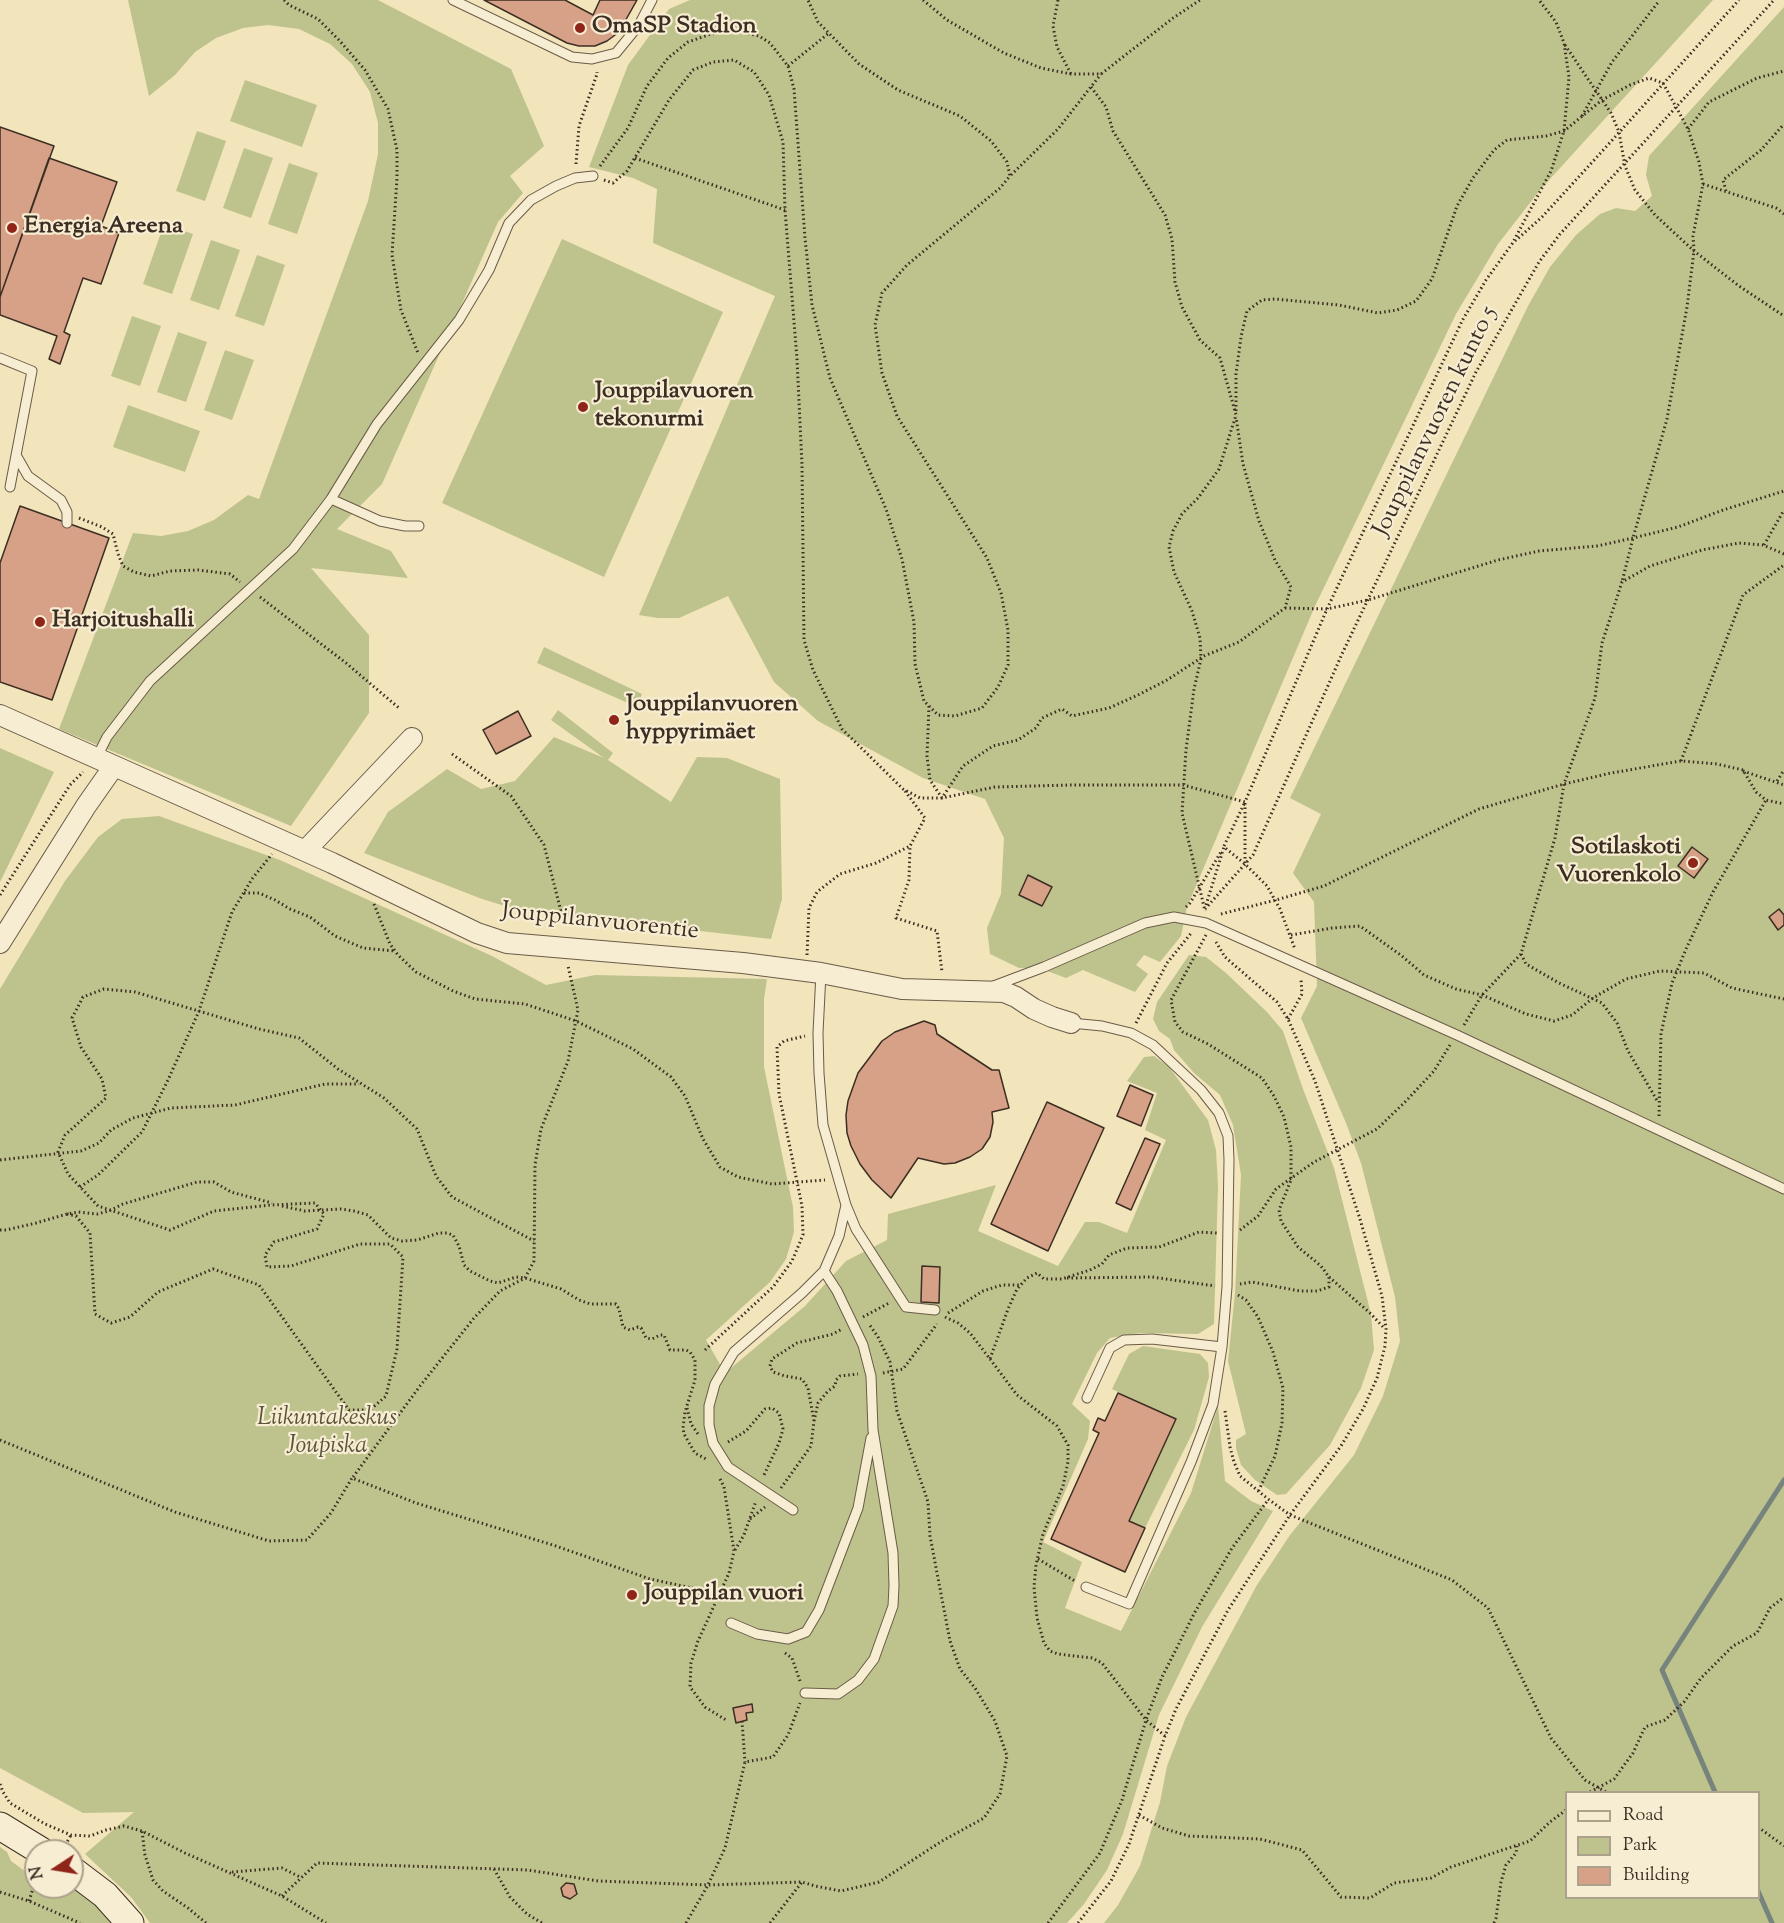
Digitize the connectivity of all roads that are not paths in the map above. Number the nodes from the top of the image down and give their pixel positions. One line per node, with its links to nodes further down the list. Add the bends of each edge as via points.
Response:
1 (453, 0): 2 (lane, via 572,57 592,59 616,53 639,25)
2 (652, 0)
3 (592, 176): 7 (lane, via 575,178 531,200 509,223 489,270 459,320 377,424)
4 (0, 358): 5 (lane, via 32,371)
5 (16, 455): 6 (lane); 8 (lane, via 28,476 61,500)
6 (10, 487)
7 (331, 499): 9 (lane, via 380,522); 12 (lane, via 293,549 150,681 107,737)
8 (67, 523)
9 (420, 526)
10 (0, 716): 12 (street, Jouppilanvuorentie)
11 (412, 738): 13 (street)
12 (105, 763): 13 (street, Jouppilanvuorentie); 14 (street, via 86,806)
13 (305, 851): 15 (street, Jouppilanvuorentie, via 477,933 507,943)
14 (0, 943)
15 (813, 967): 16 (street, Jouppilanvuorentie, via 902,989); 19 (lane, via 823,1125)
16 (985, 992): 17 (street, Jouppilanvuorentie, via 1004,992); 18 (lane, via 993,985 1044,968 1145,923 1174,917 1205,923 1457,1035)
17 (1071, 1023): 22 (lane, via 1131,1033 1153,1045 1201,1090 1219,1113 1227,1136 1227,1287)
18 (1784, 1189)
19 (846, 1205): 20 (lane, via 839,1236); 21 (lane, via 856,1229 906,1307)
20 (824, 1271): 24 (lane, via 863,1345 870,1374); 25 (lane, via 734,1352 715,1384 709,1406 708,1425 713,1443 728,1467)
21 (939, 1313)
22 (1222, 1347): 23 (lane, via 1124,1340 1110,1348); 26 (lane, via 1213,1404 1128,1604)
23 (1087, 1398)
24 (873, 1427): 27 (lane, via 858,1508 819,1610 806,1632 788,1639 761,1635); 28 (lane, via 893,1553 892,1606 874,1659 858,1680 838,1694)
25 (793, 1510)
26 (1086, 1587)
27 (731, 1623)
28 (805, 1693)
29 (0, 1827): 30 (street)
30 (24, 1841)
31 (84, 1879): 32 (street)
32 (130, 1923)

